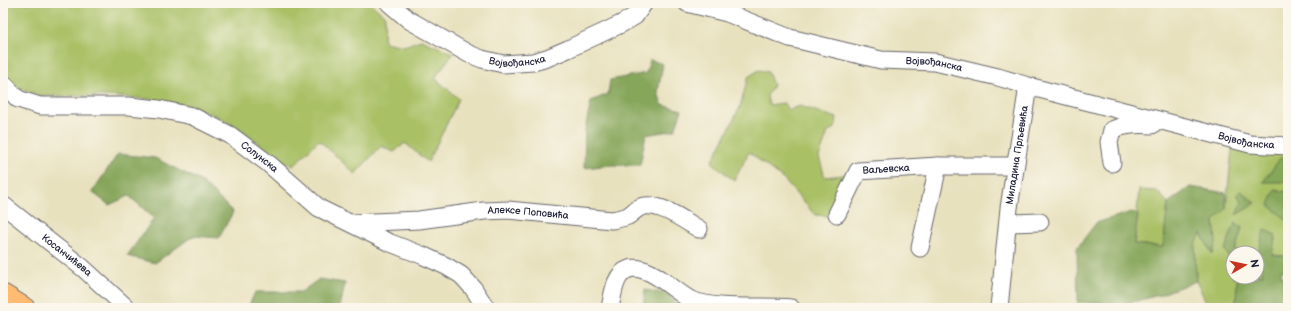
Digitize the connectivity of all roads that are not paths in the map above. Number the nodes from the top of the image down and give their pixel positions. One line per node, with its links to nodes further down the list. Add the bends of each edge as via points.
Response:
1 (389, 3): 2 (street, Војвођанска, via 409,20 469,54 503,64 533,62 568,49 621,24 634,16)
2 (644, 3)
3 (687, 3): 5 (street, Војвођанска, via 727,13 798,40 881,60 935,62)
4 (3, 83): 14 (street, Солунска, via 18,99 40,106 129,106 192,116 230,135 319,208)
5 (1028, 86): 6 (street, Војвођанска); 10 (street, Миладина Прљевића)
6 (1182, 126): 7 (street, Војвођанска, via 1250,144); 8 (street, Војвођанска, via 1119,126 1112,130 1109,142)
7 (1288, 146)
8 (1112, 163)
9 (938, 166): 10 (street, Ваљевска); 12 (street, Ваљевска, via 858,171); 17 (street)
10 (1015, 166): 15 (street, Миладина Прљевића)
11 (3, 205): 20 (street, Косанчићева, via 83,268)
12 (837, 214)
13 (1040, 222): 15 (street)
14 (349, 223): 16 (street, Алексе Поповића, via 419,220 508,210 612,220 628,216 644,206 657,207); 21 (street, Солунска, via 461,275)
15 (1008, 223): 24 (street, Миладина Прљевића)
16 (699, 229)
17 (920, 248)
18 (3, 295): 19 (main road)
19 (24, 308)
20 (127, 308)
21 (486, 308)
22 (610, 308): 23 (street, via 618,278 630,269 645,270 690,299 705,304)
23 (791, 308)
24 (999, 308)

